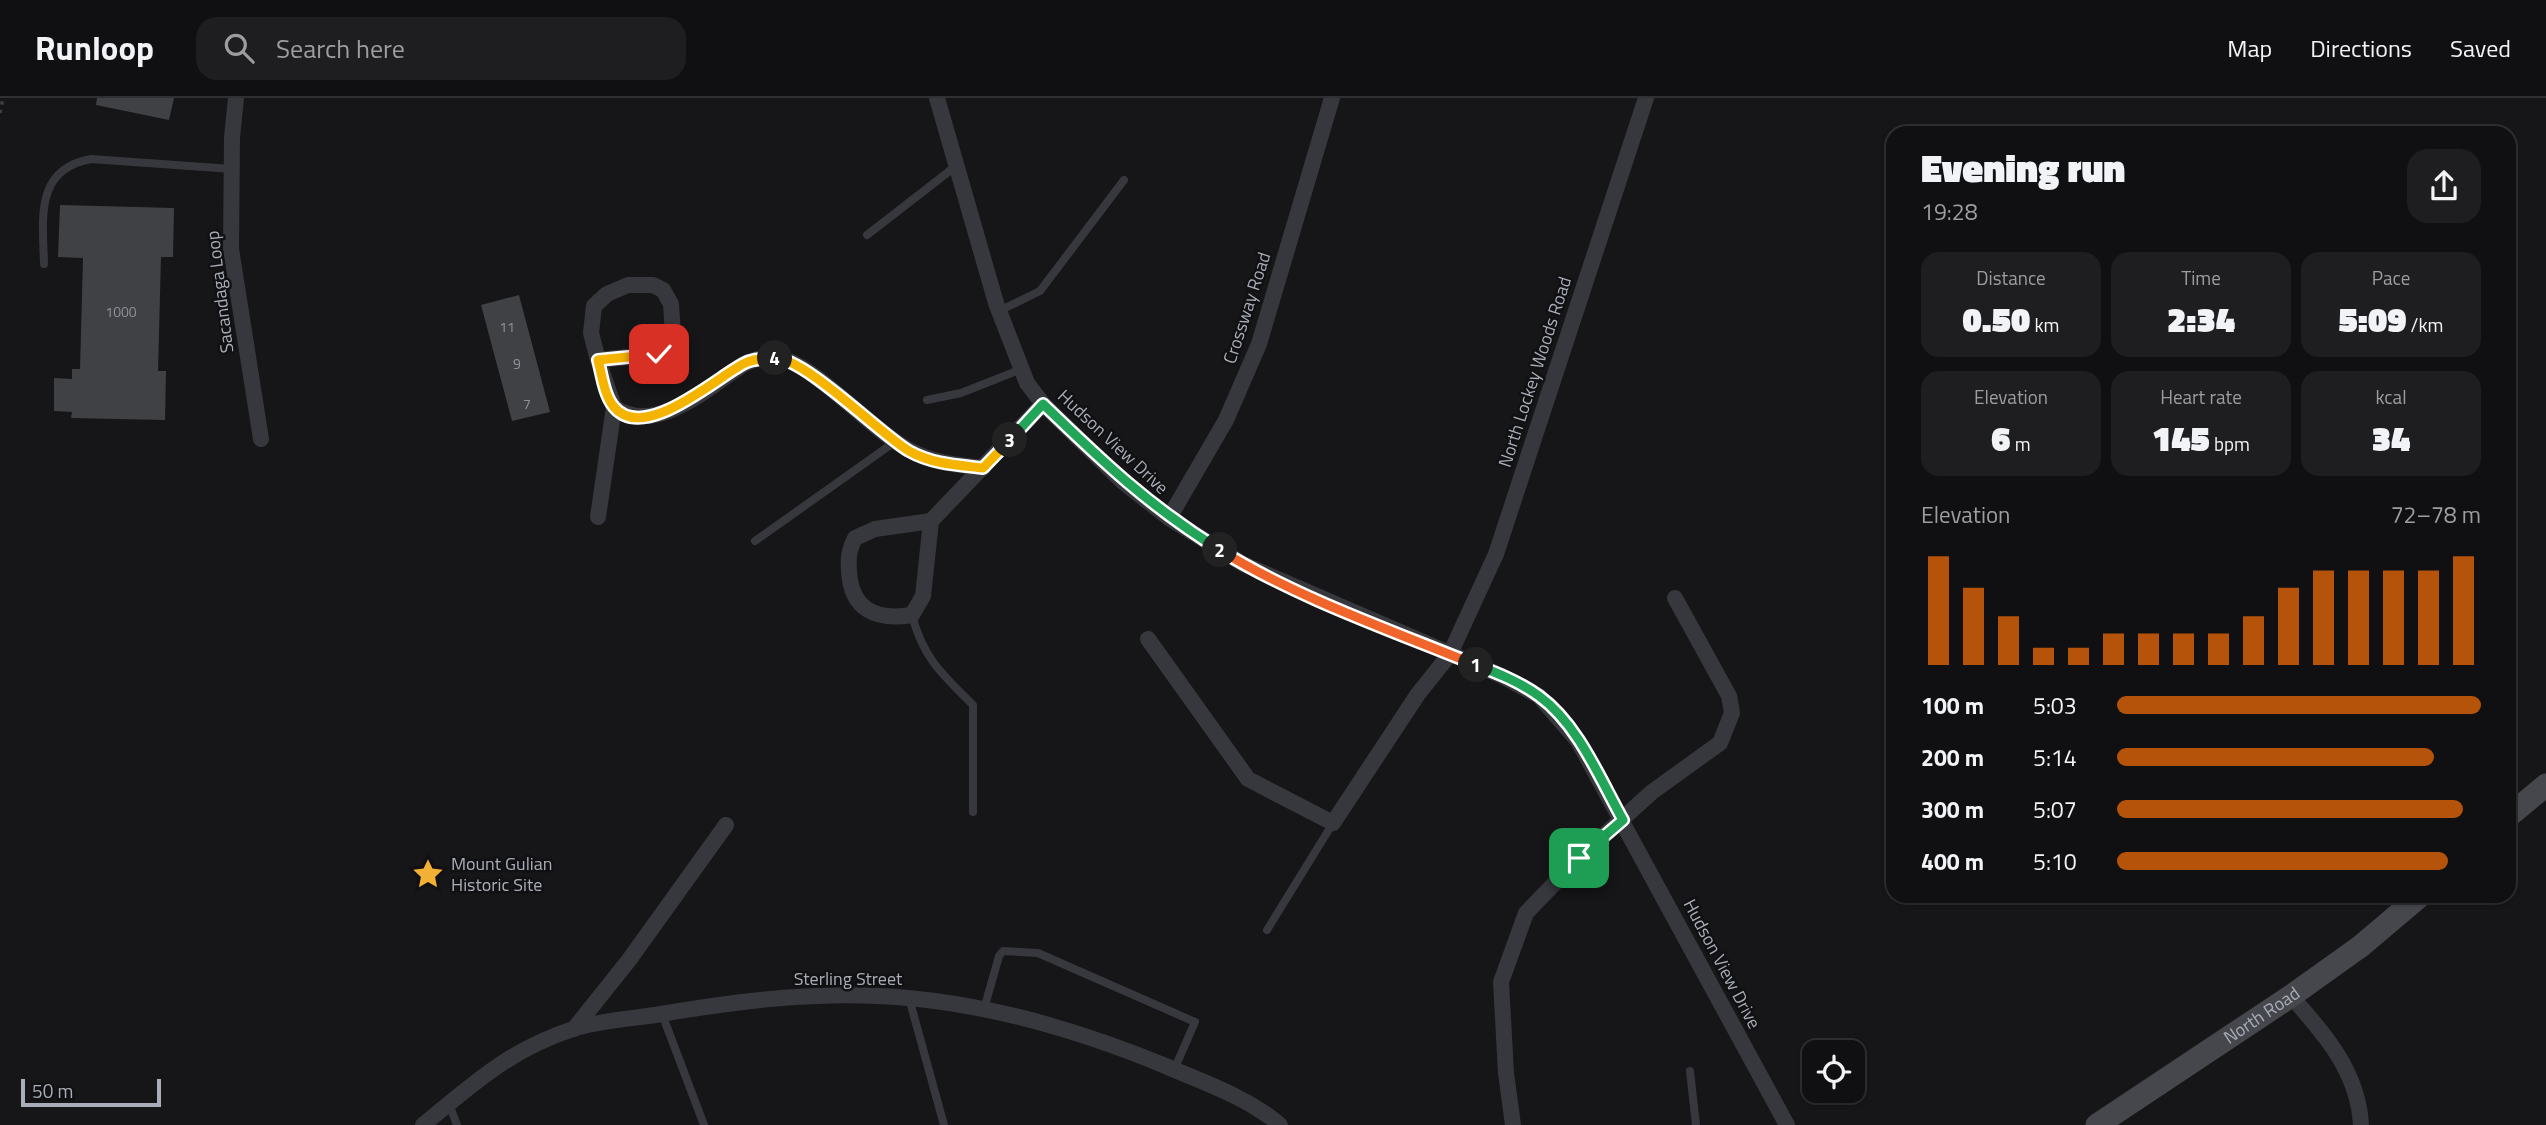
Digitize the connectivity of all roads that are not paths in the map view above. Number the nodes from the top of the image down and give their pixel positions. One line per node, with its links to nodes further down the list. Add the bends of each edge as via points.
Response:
1 (236, 98): 6 (street, Sacandaga Loop)
2 (937, 98): 5 (street, Hudson View Drive)
3 (1332, 98): 20 (street, Crossway Road, via 1259,344 1226,420)
4 (1646, 98): 26 (street, North Lockey Woods Road, via 1496,554)
5 (957, 166): 8 (lane); 10 (street, Hudson View Drive)
6 (232, 169): 9 (lane, via 91,159 69,166 58,174 43,202); 16 (street, Sacandaga Loop, via 231,249)
7 (1124, 180): 10 (lane, via 1040,291)
8 (867, 235)
9 (44, 264)
10 (999, 311): 12 (street, Hudson View Drive)
11 (598, 360): 11 (street, via 591,333 598,299 628,285 653,285 663,290 671,304 673,335 669,344 659,354); 15 (street)
12 (1022, 369): 13 (lane, via 961,393); 14 (street, Hudson View Drive)
13 (927, 400)
14 (1043, 404): 18 (street); 20 (street, Hudson View Drive, via 1123,482)
15 (614, 407): 17 (street, via 634,416 669,413 744,363 780,358 804,370); 19 (street)
16 (261, 439)
17 (896, 441): 18 (street, via 935,462); 22 (lane)
18 (983, 468): 21 (street)
19 (598, 517)
20 (1169, 518): 26 (street, Hudson View Drive, via 1243,564)
21 (931, 521): 24 (street, via 923,596); 24 (street, via 875,529 856,538 848,556 850,587 859,604 878,614)
22 (755, 541)
23 (1675, 598): 30 (street, via 1729,696 1729,728 1720,743 1652,792)
24 (912, 615): 29 (lane, via 919,644 940,674 973,705)
25 (1148, 639): 31 (street, via 1248,779)
26 (1450, 654): 30 (street, Hudson View Drive, via 1539,696 1578,741); 31 (street, North Lockey Woods Road, via 1418,694)
27 (2546, 785): 28 (main road)
28 (2516, 810)
29 (973, 812)
30 (1623, 820): 48 (street, via 1526,913 1510,954 1501,982); 50 (street, Hudson View Drive)
31 (1333, 823): 34 (lane)
32 (726, 825): 39 (street)
33 (2412, 903): 35 (main road, North Road)
34 (1267, 930)
35 (2291, 996): 51 (main road, North Road); 52 (street, via 2332,1044 2351,1075)
36 (909, 998): 37 (street, Sterling Street); 38 (street, Sterling Street, via 756,999); 46 (lane)
37 (984, 1009): 40 (street, Sterling Street, via 1121,1048); 40 (lane, via 1003,951 1038,953 1195,1022)
38 (662, 1014): 39 (street, Sterling Street); 45 (lane)
39 (574, 1029): 42 (street, Sterling Street, via 498,1063)
40 (1174, 1069): 47 (street, Sterling Street, via 1216,1087)
41 (1690, 1071): 49 (lane)
42 (449, 1104): 43 (street, Sterling Street); 44 (lane)
43 (423, 1125)
44 (457, 1125)
45 (704, 1125)
46 (944, 1125)
47 (1280, 1125)
48 (1513, 1125)
49 (1696, 1125)
50 (1787, 1125)
51 (2097, 1125)
52 (2361, 1125)

